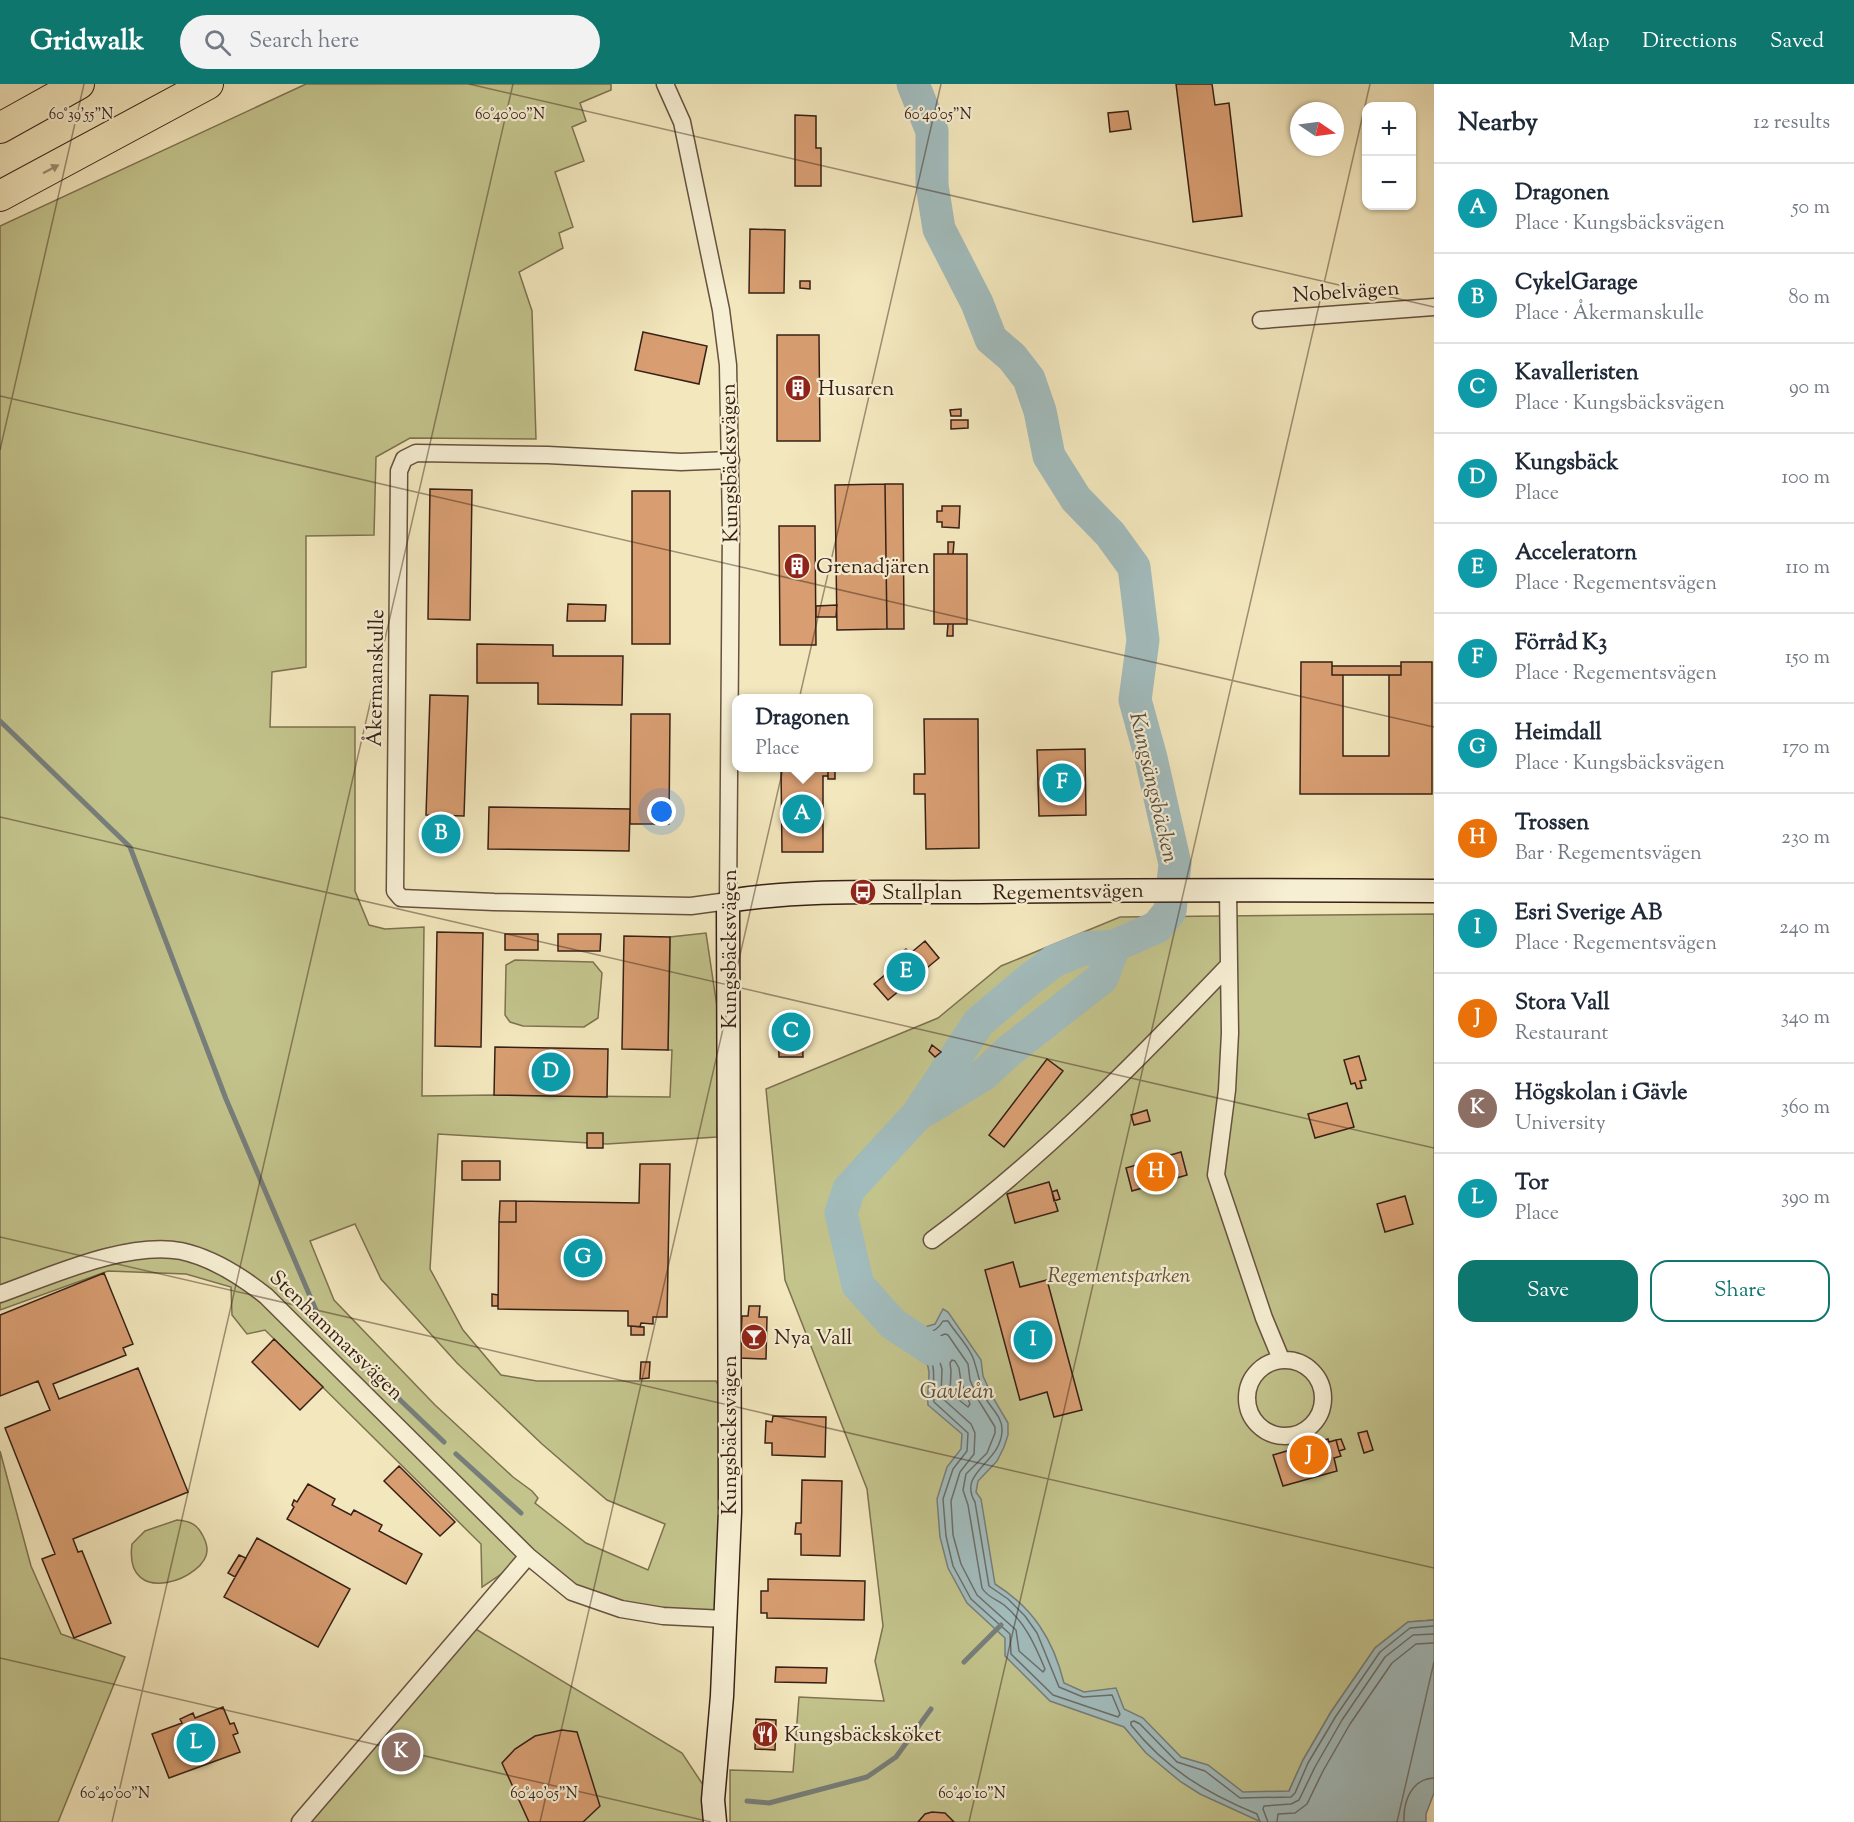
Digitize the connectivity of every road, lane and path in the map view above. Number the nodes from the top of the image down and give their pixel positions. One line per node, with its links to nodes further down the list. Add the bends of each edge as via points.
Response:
1 (79, 84): 4 (highway)
2 (208, 84): 5 (highway, one-way to 2)
3 (665, 84): 8 (street, Kungsbäcksvägen, via 682,122 721,310 728,365)
4 (0, 128)
5 (0, 196)
6 (1434, 307): 7 (street, Nobelvägen)
7 (1261, 320)
8 (731, 460): 11 (street, Kungsbäcksvägen); 11 (street, Åkermanskulle, via 681,462 416,453 404,459 399,471 395,891 401,898 483,902 691,906)
9 (1228, 890): 10 (street, Regementsvägen); 11 (street, Regementsvägen, via 863,892 767,895); 12 (street)
10 (1434, 891)
11 (728, 901): 17 (street, Kungsbäcksvägen, via 730,1512)
12 (1229, 965): 13 (street, via 1071,1122 978,1207); 15 (street, via 1227,1090 1216,1175)
13 (932, 1240)
14 (0, 1294): 16 (street, Stenhammarsvägen, via 124,1254 181,1251 219,1264 273,1303)
15 (1281, 1359): 15 (street, via 1259,1369 1247,1389 1246,1401 1260,1427 1276,1436 1288,1437 1300,1434 1318,1418 1324,1394 1314,1372 1293,1360)
16 (528, 1556): 17 (street, Stenhammarsvägen, via 572,1592 621,1609); 18 (street)
17 (725, 1619): 19 (street, Kungsbäcksvägen, via 713,1800)
18 (300, 1822)
19 (715, 1822)

